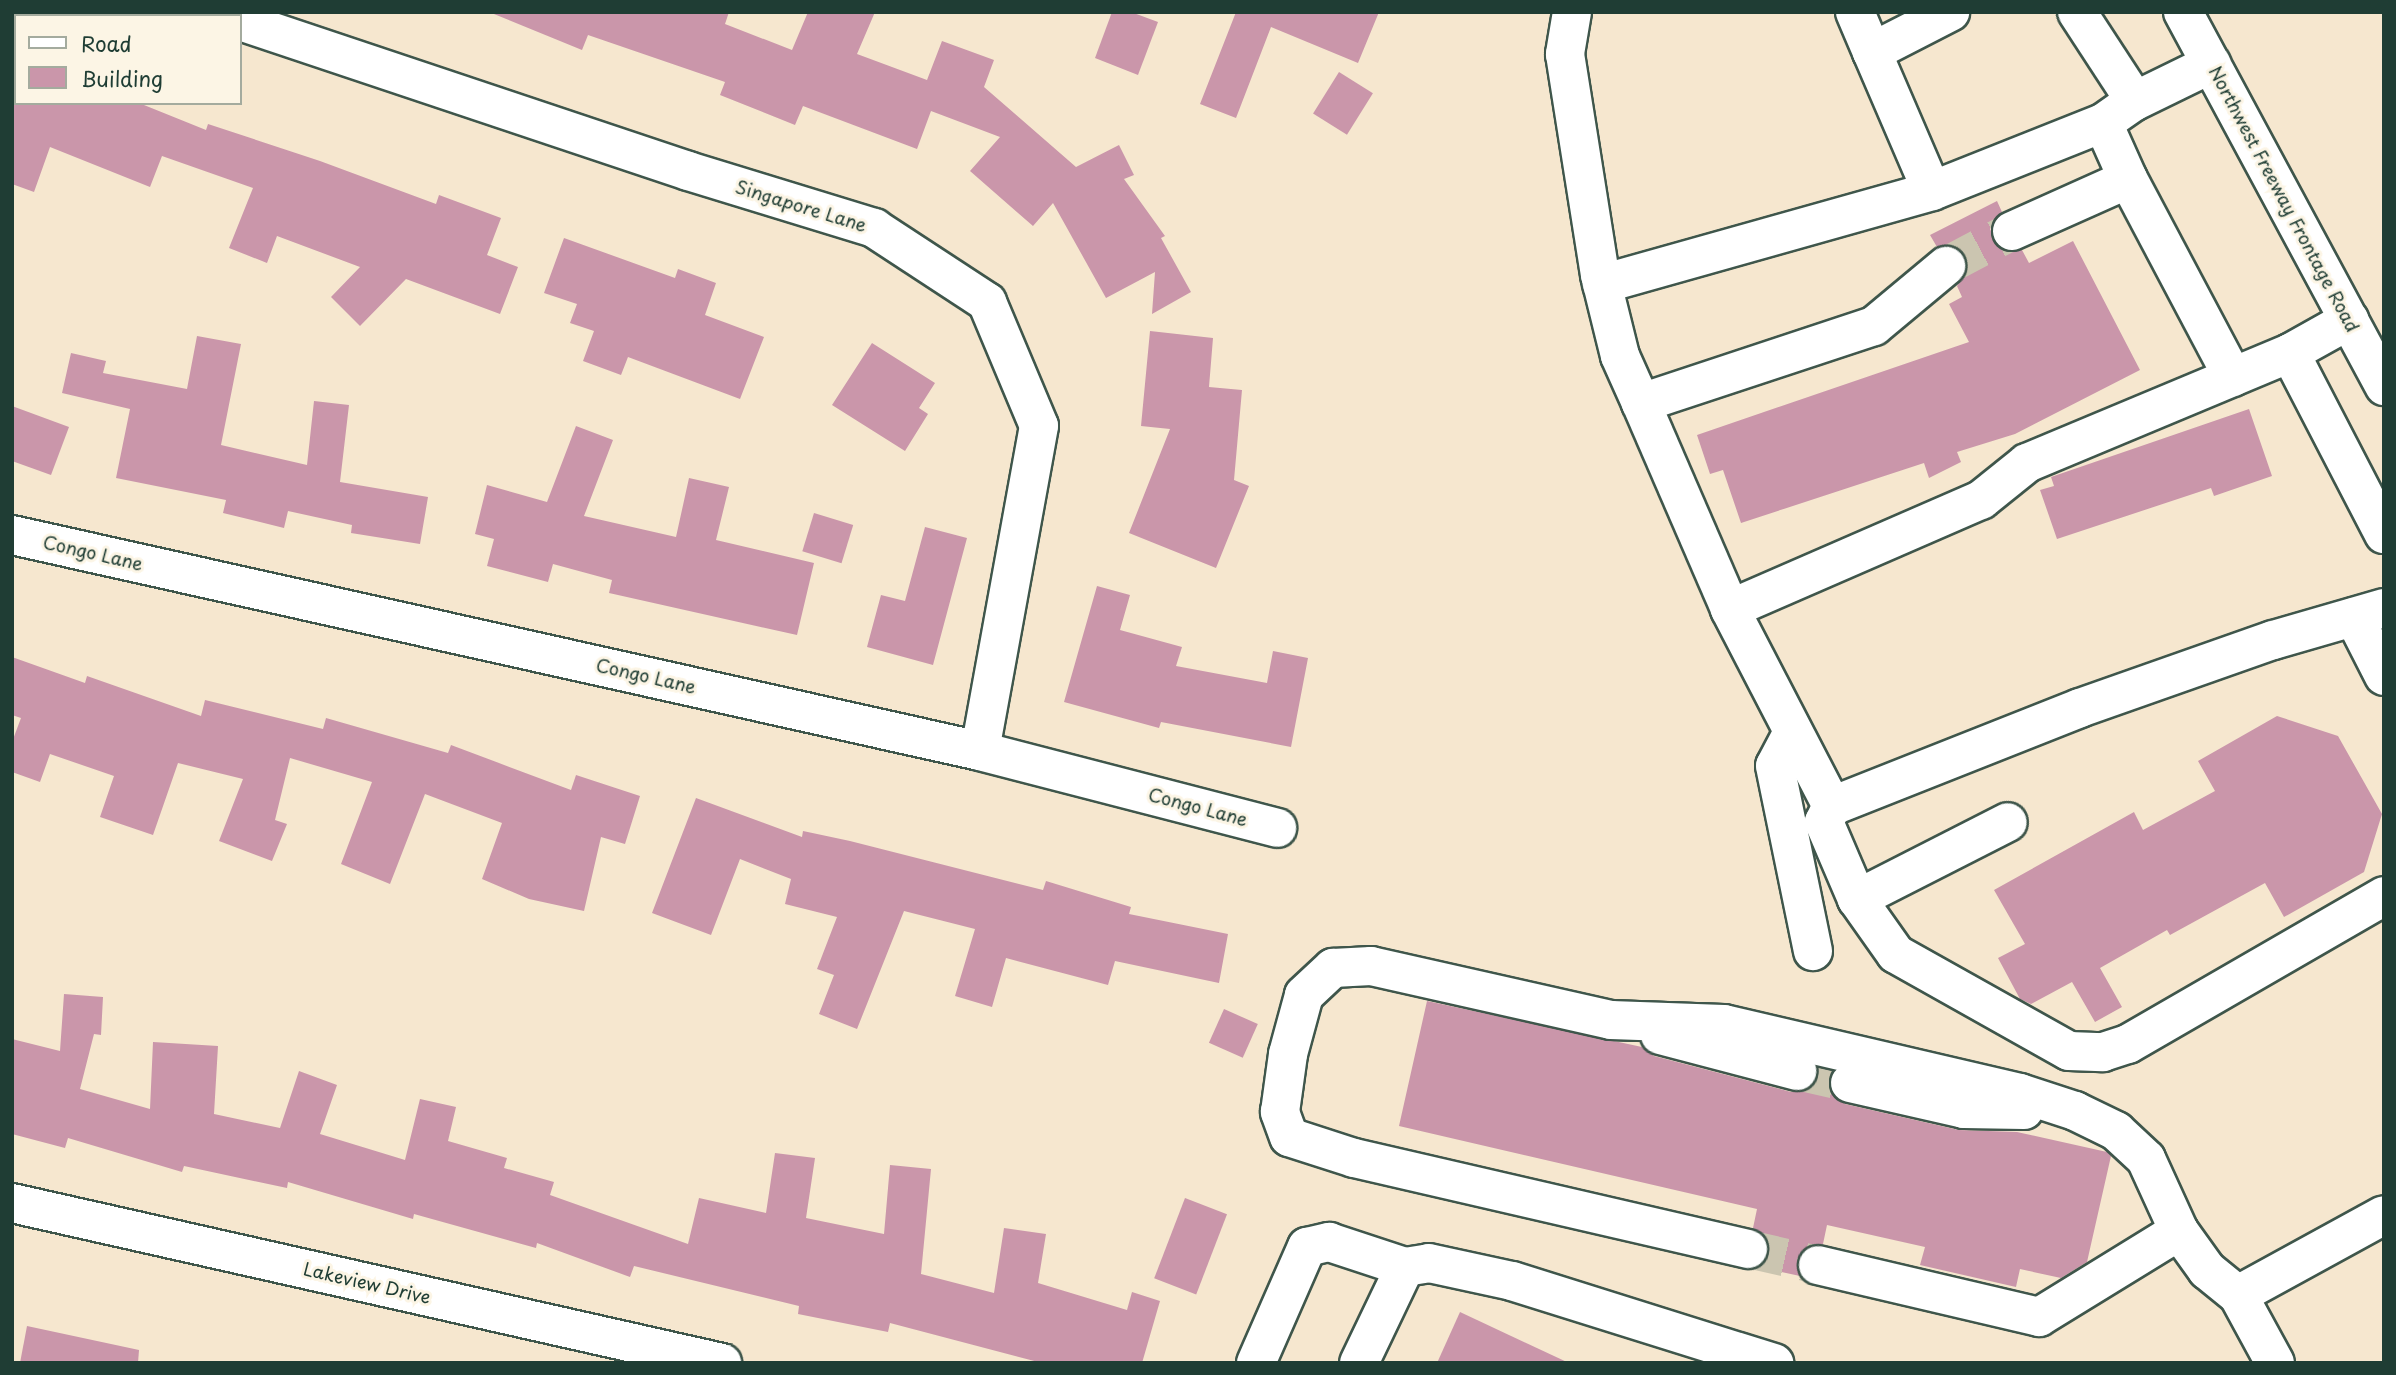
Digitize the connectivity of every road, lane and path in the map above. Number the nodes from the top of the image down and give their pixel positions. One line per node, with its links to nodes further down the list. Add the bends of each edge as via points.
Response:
1 (1572, 12): 15 (street, via 1565,54)
2 (1855, 12): 7 (street)
3 (1950, 12): 7 (street)
4 (2077, 12): 9 (street)
5 (2183, 12): 8 (street, Northwest Freeway Frontage Road)
6 (242, 22): 27 (street, Singapore Lane, via 874,228 987,302 1039,426)
7 (1872, 52): 12 (street)
8 (2211, 64): 9 (street); 16 (street, Northwest Freeway Frontage Road)
9 (2135, 101): 10 (street)
10 (2103, 123): 11 (street); 12 (street)
11 (2127, 179): 13 (street); 18 (street)
12 (1932, 191): 15 (street)
13 (2012, 231)
14 (1946, 266): 20 (street, via 1874,326)
15 (1602, 284): 20 (street, via 1620,356)
16 (2349, 320): 17 (street); 19 (street, Northwest Freeway Frontage Road)
17 (2290, 353): 18 (street); 21 (street)
18 (2233, 377): 23 (street, via 2027,463 1981,500)
19 (2384, 386)
20 (1641, 403): 23 (street)
21 (2384, 534)
22 (12, 536): 27 (street, Congo Lane)
23 (1730, 609): 26 (street)
24 (2369, 613): 25 (street); 28 (street, via 2273,640 2080,708)
25 (2384, 677)
26 (1793, 732): 28 (street); 33 (street, via 1775,766)
27 (980, 751): 30 (street, Congo Lane)
28 (1832, 806): 32 (street, via 1824,822)
29 (2008, 822): 32 (street)
30 (1277, 828)
31 (2384, 896): 32 (street, via 2128,1044 2103,1052 2069,1051 1896,954)
32 (1857, 898)
33 (1813, 951)
34 (1611, 1020): 35 (street); 37 (street, via 1724,1024 1852,1051); 41 (street, via 1371,967 1333,968 1304,995 1288,1054 1280,1112 1289,1137 1312,1146)
35 (1797, 1071)
36 (1850, 1083): 37 (street, via 1964,1109)
37 (2075, 1111): 40 (street, via 2116,1130 2146,1159)
38 (12, 1203): 45 (street, Lakeview Drive)
39 (2384, 1215): 44 (street)
40 (2179, 1231): 42 (street, via 2039,1317); 44 (street, via 2207,1270)
41 (1748, 1249)
42 (1818, 1265)
43 (1405, 1267): 46 (street, via 1352,1246 1329,1242 1307,1247); 47 (street); 48 (street, via 1429,1263 1511,1281)
44 (2238, 1295): 49 (street)
45 (722, 1363)
46 (1256, 1363)
47 (1359, 1363)
48 (1774, 1363)
49 (2275, 1363)

